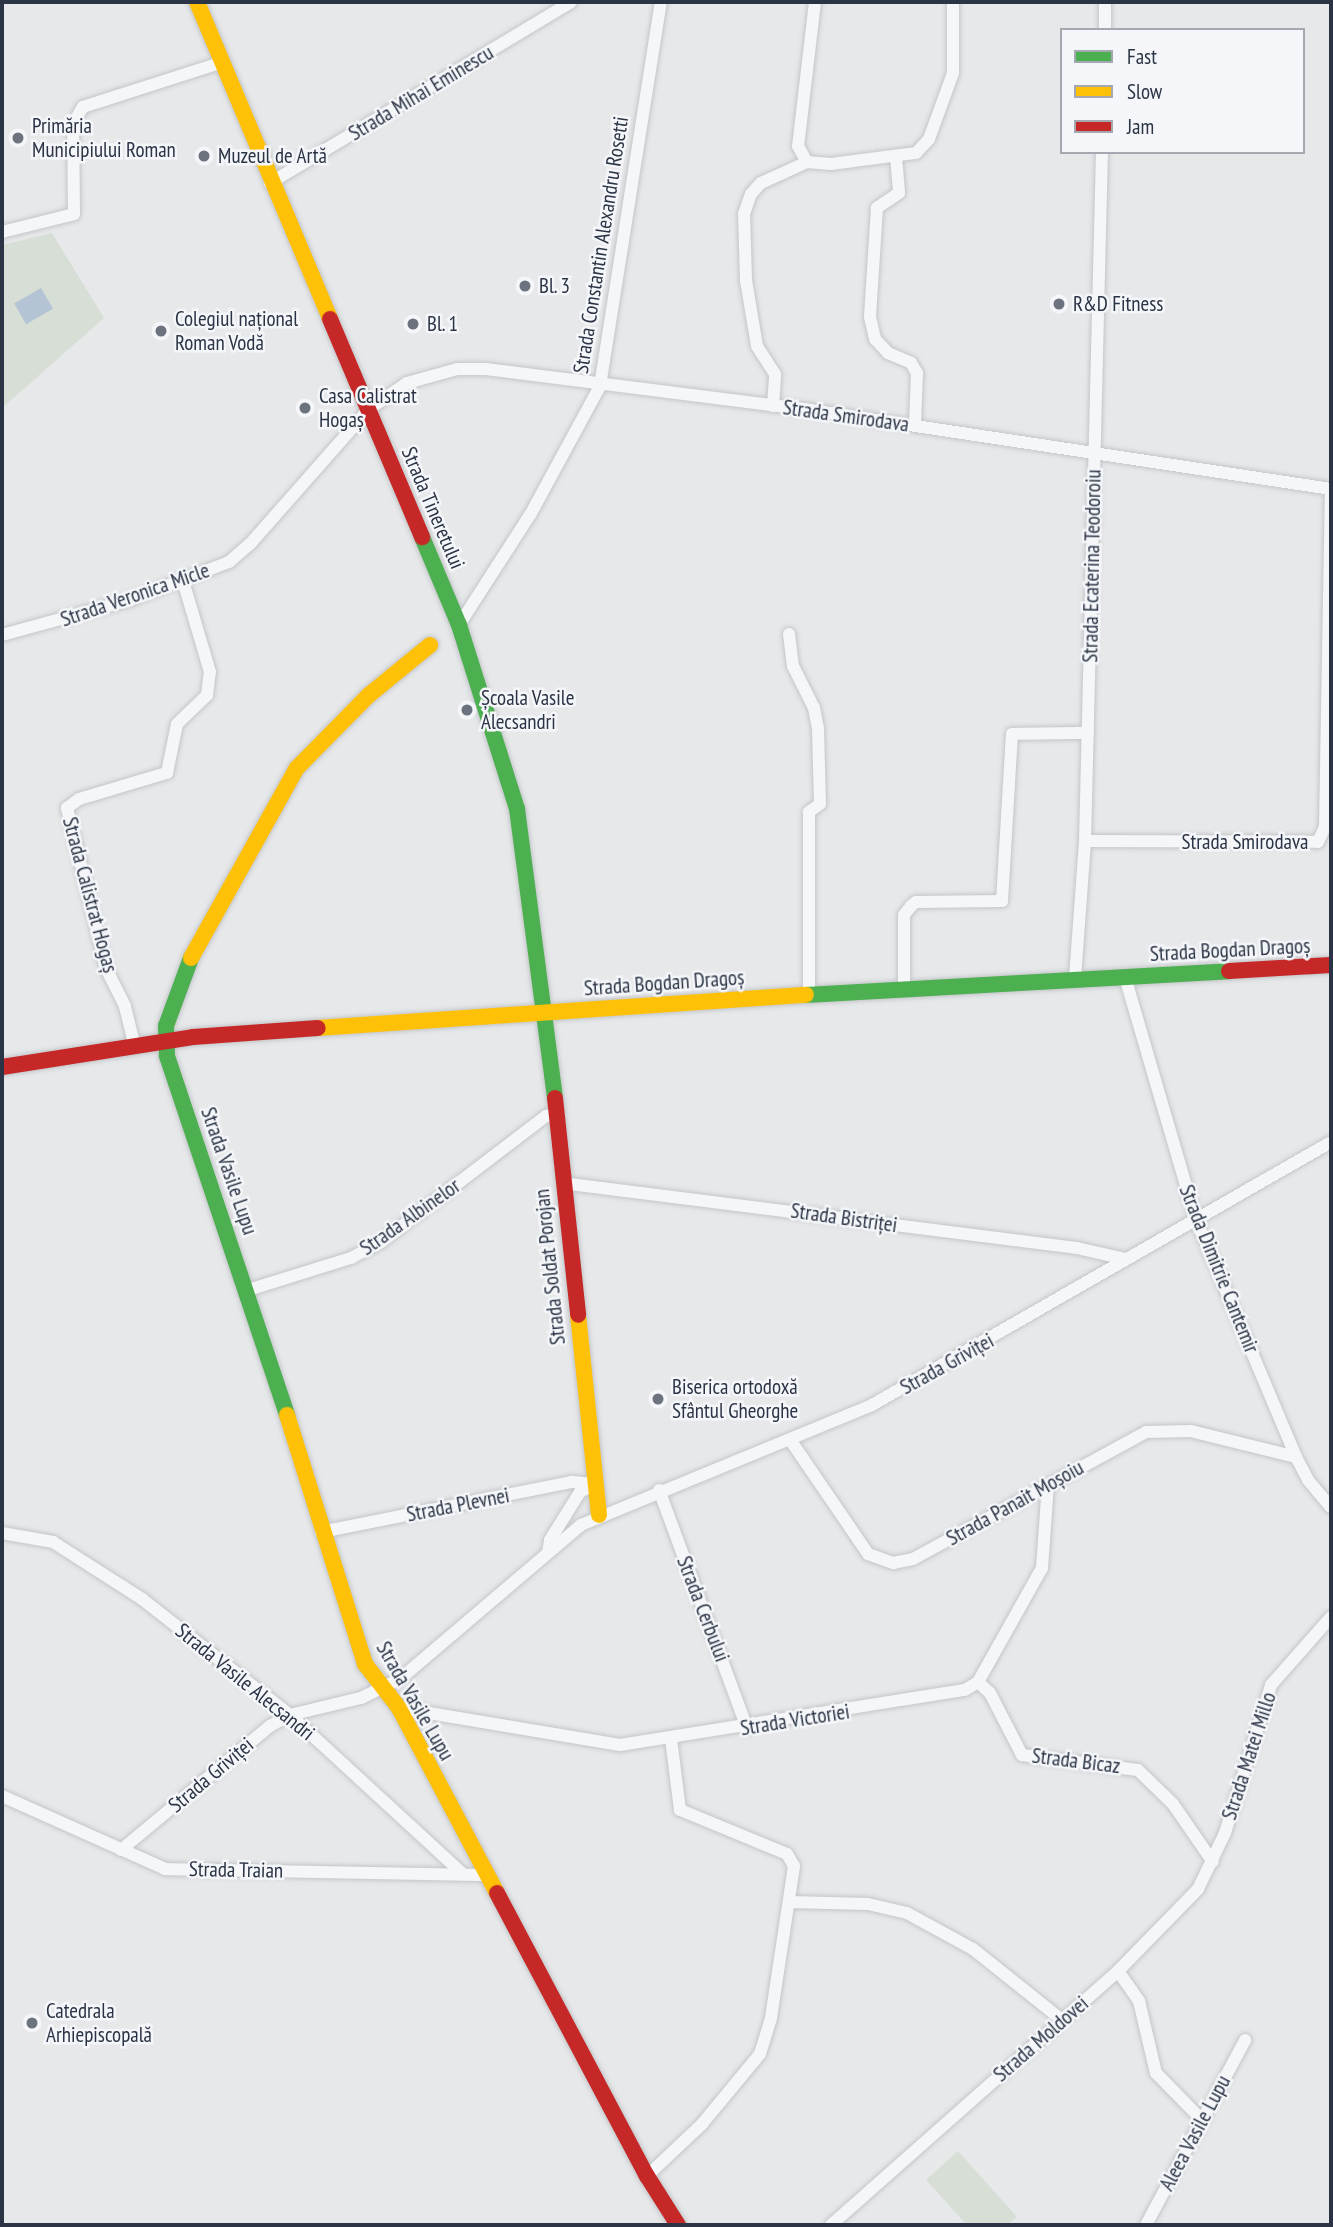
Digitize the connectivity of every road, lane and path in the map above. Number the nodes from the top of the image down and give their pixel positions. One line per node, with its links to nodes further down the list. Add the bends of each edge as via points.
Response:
1 (197, 2): 8 (street, Strada Tineretului)
2 (571, 2): 12 (street, Strada Mihai Eminescu)
3 (661, 2): 14 (street, Strada Constantin Alexandru Rosetti)
4 (815, 2): 11 (street, via 797,146)
5 (953, 2): 10 (street, via 953,73 943,105 929,139 916,153)
6 (1105, 2): 7 (street)
7 (1104, 28)
8 (220, 63): 12 (street, Strada Tineretului); 13 (street, via 83,107 73,124 74,214)
9 (1102, 154): 18 (street, Strada Ecaterina Teodoroiu)
10 (896, 158): 11 (street); 17 (street, via 899,193 877,208 870,317 875,339 888,353 911,363 917,373)
11 (807, 162): 15 (street, via 761,183 744,214 746,280 757,346 775,374)
12 (270, 183): 16 (street, Strada Tineretului)
13 (2, 232)
14 (600, 386): 15 (street, Strada Smirodava); 16 (street, Strada Smirodava, via 457,369 407,383); 21 (street, Strada Constantin Alexandru Rosetti, via 530,515)
15 (773, 406): 17 (street, Strada Smirodava)
16 (369, 409): 20 (street, Strada Veronica Micle, via 250,544 229,562); 21 (street, Strada Tineretului)
17 (915, 425): 18 (street, Strada Smirodava)
18 (1095, 451): 19 (street, Strada Smirodava); 26 (street, Strada Ecaterina Teodoroiu)
19 (1331, 489): 25 (street, Strada Smirodava)
20 (183, 581): 23 (street, Strada Veronica Micle); 35 (street, Strada Calistrat Hogaș, via 210,672 207,695 177,724 167,773 79,799 67,808 106,968 125,1006)
21 (459, 625): 33 (street, Strada Tineretului, via 525,840)
22 (789, 634): 32 (street, via 793,666 814,708 818,728 820,804 809,812)
23 (2, 635)
24 (430, 645): 34 (street, via 369,695 296,769 229,883 180,981 166,1026)
25 (1330, 674): 27 (street, Strada Smirodava, via 1325,827 1318,842)
26 (1088, 733): 27 (street, Strada Ecaterina Teodoroiu); 31 (street, via 1012,734 1002,901 916,902 911,906 904,915)
27 (1085, 841): 30 (street, Strada Ecaterina Teodoroiu)
28 (1331, 965): 29 (street, Strada Bogdan Dragoș)
29 (1125, 977): 30 (street, Strada Bogdan Dragoș); 40 (street, Strada Dimitrie Cantemir)
30 (1075, 978): 31 (street, Strada Bogdan Dragoș)
31 (904, 988): 32 (street, Strada Bogdan Dragoș)
32 (808, 994): 33 (street, Strada Bogdan Dragoș)
33 (545, 1013): 34 (street, Strada Bogdan Dragoș); 37 (street, Strada Soldat Porojan)
34 (167, 1039): 35 (street, Strada Bogdan Dragoș); 42 (street, Strada Vasile Lupu, via 167,1056)
35 (134, 1043): 36 (street, Strada Bogdan Dragoș)
36 (2, 1068)
37 (555, 1115): 39 (street, Strada Soldat Porojan); 42 (street, Strada Albinelor, via 546,1116 381,1242 351,1258)
38 (1331, 1142): 40 (street, Strada Griviței)
39 (562, 1183): 41 (street, Strada Bistriței, via 1077,1248); 45 (street, Strada Soldat Porojan)
40 (1196, 1220): 41 (street, Strada Griviței); 44 (street, Strada Dimitrie Cantemir)
41 (1125, 1259): 43 (street, Strada Griviței, via 932,1374)
42 (248, 1290): 50 (street, Strada Vasile Lupu)
43 (791, 1441): 46 (street, Strada Panait Moșoiu, via 868,1554 893,1563 913,1559); 47 (street, Strada Griviței)
44 (1296, 1457): 46 (street, Strada Panait Moșoiu, via 1160,1429 1133,1438); 48 (street, Strada Dimitrie Cantemir)
45 (595, 1484): 49 (street, Strada Soldat Porojan); 50 (street, Strada Plevnei, via 572,1482); 52 (street, Strada Griviței, via 580,1492 550,1540)
46 (1048, 1485): 54 (street, via 1042,1568)
47 (659, 1490): 49 (street, Strada Griviței); 58 (street, Strada Cerbului)
48 (1331, 1507)
49 (599, 1515): 52 (street, Strada Griviței)
50 (321, 1532): 55 (street, Strada Vasile Lupu, via 365,1664)
51 (2, 1533): 57 (street, Strada Vasile Alecsandri, via 53,1542 142,1599)
52 (548, 1553): 55 (street, Strada Griviței)
53 (1331, 1617): 61 (street, Strada Matei Millo, via 1271,1685)
54 (978, 1682): 58 (street, Strada Victoriei, via 939,1697); 63 (street, Strada Bicaz, via 990,1693 1022,1755 1138,1770 1173,1804)
55 (383, 1690): 56 (street, Strada Vasile Lupu); 57 (street, Strada Griviței)
56 (399, 1708): 59 (street, Strada Victoriei, via 590,1743); 65 (street, Strada Vasile Lupu)
57 (290, 1714): 62 (street, Strada Griviței); 64 (street, Strada Vasile Alecsandri)
58 (747, 1728): 59 (street, Strada Victoriei)
59 (671, 1739): 66 (street, via 680,1810 787,1854 794,1866)
60 (2, 1796): 62 (street, Strada Traian)
61 (1225, 1833): 63 (street, Strada Moldovei)
62 (121, 1850): 64 (street, Strada Traian, via 165,1869)
63 (1213, 1862): 67 (street, Strada Moldovei, via 1198,1889)
64 (463, 1874): 65 (street, Strada Traian)
65 (486, 1875): 71 (street, Strada Vasile Lupu)
66 (789, 1902): 68 (street, via 868,1904 907,1913 973,1950); 71 (street, via 771,2018 760,2054 702,2124)
67 (1118, 1971): 68 (street, Strada Moldovei); 70 (street, via 1139,2001 1156,2073)
68 (1062, 2020): 73 (street, Strada Moldovei)
69 (1245, 2040): 70 (street, Aleea Vasile Lupu)
70 (1202, 2120): 74 (street, Aleea Vasile Lupu)
71 (647, 2176): 72 (street, Strada Vasile Lupu)
72 (678, 2225)
73 (831, 2225)
74 (1146, 2225)

